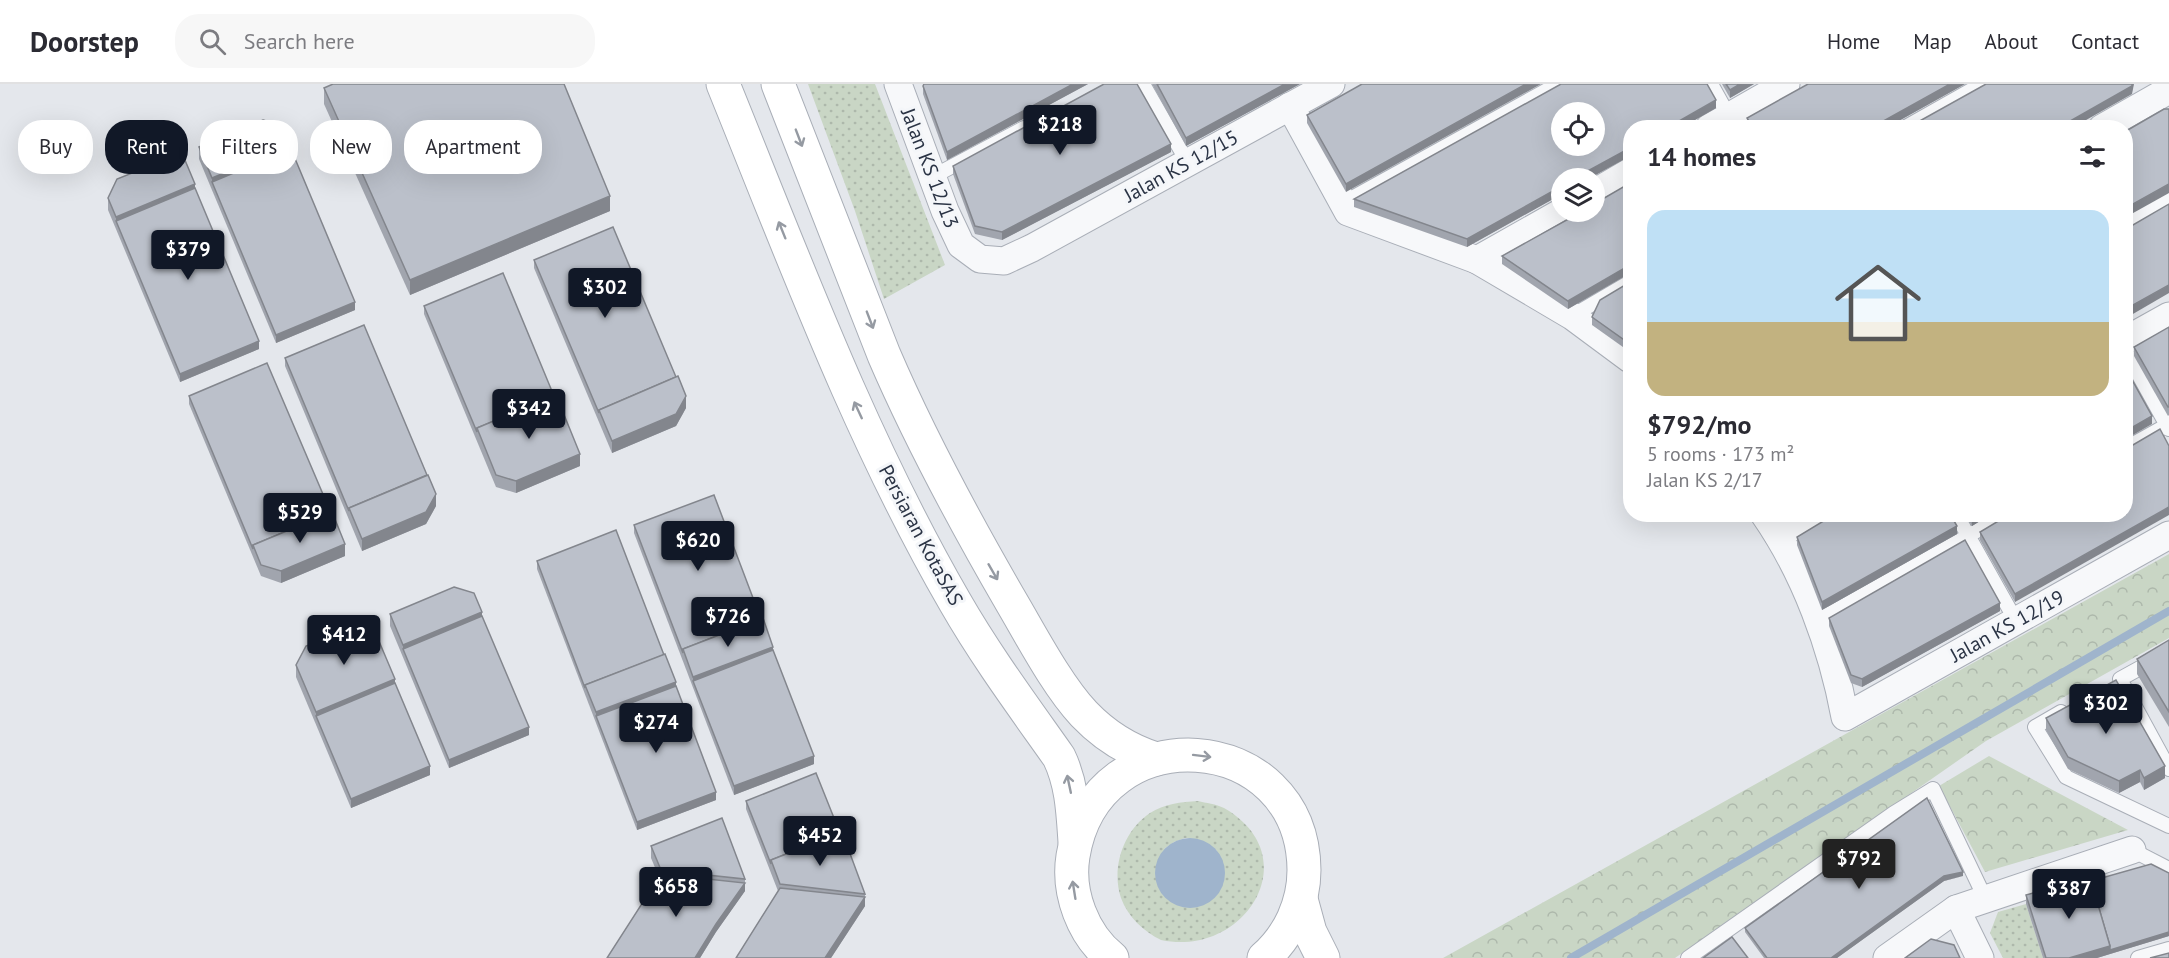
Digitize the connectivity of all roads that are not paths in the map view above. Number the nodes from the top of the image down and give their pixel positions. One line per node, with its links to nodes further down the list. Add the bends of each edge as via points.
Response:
1 (723, 84): 47 (main road, Persiaran KotaSAS, one-way to 1, via 1066,770 955,601 897,492 843,380)
2 (778, 84): 44 (main road, Persiaran KotaSAS, one-way to 44, via 902,398 964,521 1037,646 1083,712 1112,739)
3 (898, 84): 19 (street, Jalan KS 12/13)
4 (1143, 84): 17 (lane)
5 (1331, 84): 11 (street, Jalan KS 12/15)
6 (1558, 84): 22 (lane)
7 (1711, 84): 12 (lane)
8 (1786, 84): 13 (street)
9 (1982, 84): 14 (lane)
10 (2169, 90): 15 (street)
11 (1290, 106): 17 (street, Jalan KS 12/15); 22 (street)
12 (1723, 120)
13 (1730, 120)
14 (1918, 120)
15 (2117, 120)
16 (1034, 122): 19 (lane)
17 (1188, 163): 25 (street, Jalan KS 12/15)
18 (1623, 176): 20 (street)
19 (932, 177): 25 (street, Jalan KS 12/13, via 961,245 980,259 1004,261)
20 (1605, 187)
21 (2169, 199): 24 (lane)
22 (1342, 203): 26 (street, via 1348,212)
23 (1551, 218): 26 (street)
24 (2133, 220)
25 (1032, 248)
26 (1477, 260): 28 (street)
27 (1623, 286): 28 (lane)
28 (1572, 316): 31 (street)
29 (2169, 316): 30 (street)
30 (2133, 336)
31 (1623, 354)
32 (2133, 364): 33 (lane)
33 (2168, 426): 34 (lane)
34 (2133, 444)
35 (1960, 522): 39 (lane)
36 (1993, 522): 39 (lane)
37 (1771, 525): 40 (street)
38 (2169, 535): 41 (street, Jalan KS 12/19)
39 (1968, 536): 40 (lane); 41 (lane)
40 (1818, 620): 41 (street, Jalan KS 12/19, via 1839,682 1845,717)
41 (2016, 621)
42 (2169, 652): 45 (lane, via 2116,682)
43 (2073, 706): 46 (lane, via 2035,727 2066,777)
44 (1156, 759): 47 (main road, Persiaran KotaSAS, via 1120,776 1104,790 1082,823); 51 (main road, Persiaran KotaSAS, one-way to 51, via 1176,755 1217,758 1254,774 1269,787 1283,802 1300,838 1304,859)
45 (2169, 769)
46 (2169, 826)
47 (1075, 842): 53 (main road, Persiaran KotaSAS, one-way to 47, via 1072,883)
48 (2132, 850): 49 (lane); 50 (street)
49 (2169, 869)
50 (1985, 898): 52 (street); 59 (lane, via 1933,789)
51 (1301, 899): 57 (main road, Persiaran KotaSAS, via 1284,935); 58 (main road, Persiaran KotaSAS, via 1310,932)
52 (1956, 909): 60 (street); 61 (street)
53 (1083, 921): 55 (street); 56 (main road, Persiaran KotaSAS)
54 (2169, 949): 62 (lane)
55 (1085, 958)
56 (1112, 958)
57 (1264, 958)
58 (1323, 958)
59 (1688, 958)
60 (1887, 958)
61 (1980, 958)
62 (2138, 958)

